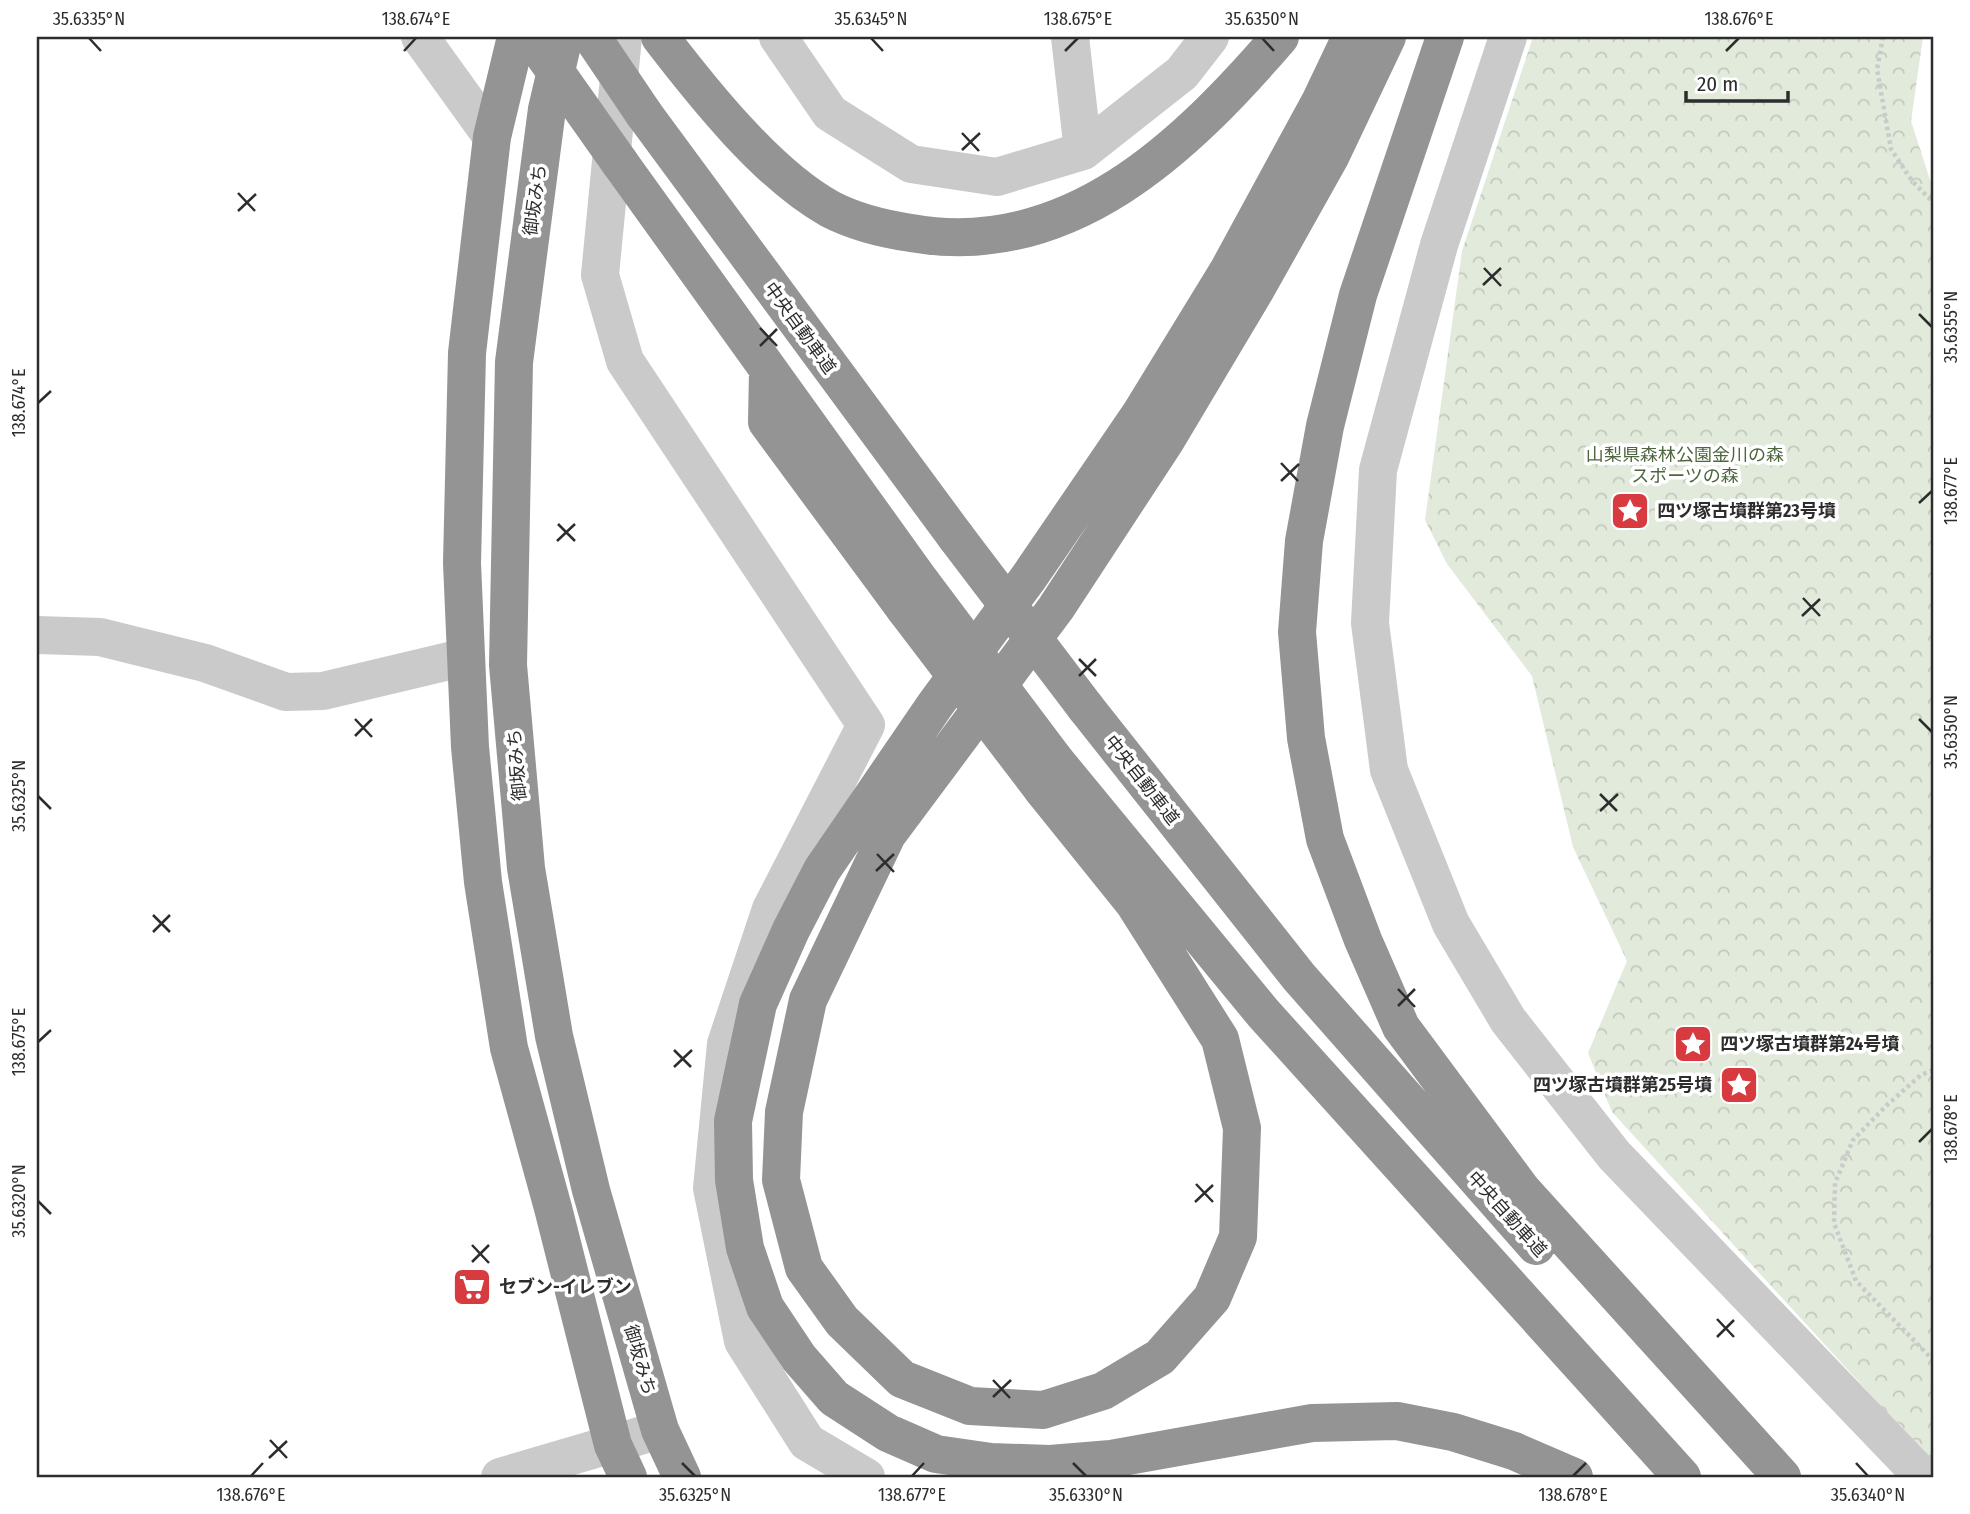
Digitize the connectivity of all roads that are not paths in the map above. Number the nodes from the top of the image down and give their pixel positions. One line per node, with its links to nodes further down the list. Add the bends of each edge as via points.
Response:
1 (420, 37): 16 (street)
2 (516, 37): 16 (highway)
3 (531, 37): 20 (highway, bridge, via 768,371 913,595)
4 (564, 37): 21 (highway, 御坂みち, via 547,109 514,362 508,665 526,868 554,1036 591,1190)
5 (592, 37): 28 (highway, 中央自動車道, bridge, via 956,537 1307,987 1493,1199)
6 (623, 37): 25 (street, via 600,275 625,361 866,725 771,909 730,1031 712,1188 743,1341 807,1443)
7 (778, 37): 17 (street, via 830,113 912,164 997,177)
8 (1070, 37): 17 (street)
9 (1210, 37): 17 (street, via 1182,73)
10 (1280, 37): 15 (highway, via 1194,129 1148,169 1096,201 1043,223 991,237 942,239 878,228 831,209 782,175)
11 (1351, 37): 26 (highway, via 1228,271 1140,413 822,870 758,1004 733,1121 736,1193 745,1248 765,1307 799,1358 834,1398 888,1433 936,1454 1051,1464 1312,1423 1397,1421 1514,1451)
12 (1387, 37): 20 (highway, via 1330,158 1180,416 1056,608 887,835 808,1000 784,1112 782,1180 804,1268 842,1321 902,1379 970,1406 1043,1410 1102,1391 1160,1357 1212,1298 1238,1237 1242,1128 1220,1039)
13 (1445, 37): 29 (highway, via 1358,295 1325,426 1304,541 1297,632 1306,738 1325,839 1401,1027 1522,1190)
14 (1508, 37): 30 (street, via 1439,245 1378,470 1370,623 1389,771 1451,924 1508,1020 1614,1155)
15 (664, 43)
16 (492, 137): 19 (highway, via 467,353 462,563)
17 (1083, 151)
18 (37, 635): 19 (street, via 100,637 205,663 286,692 323,691)
19 (466, 657): 22 (highway, via 483,882 509,1048)
20 (1048, 774): 27 (highway)
21 (660, 1430): 22 (street); 24 (highway, 御坂みち)
22 (621, 1461): 23 (street)
23 (500, 1477)
24 (682, 1477)
25 (866, 1477)
26 (1574, 1477)
27 (1682, 1477)
28 (1750, 1477)
29 (1782, 1477)
30 (1923, 1477)

